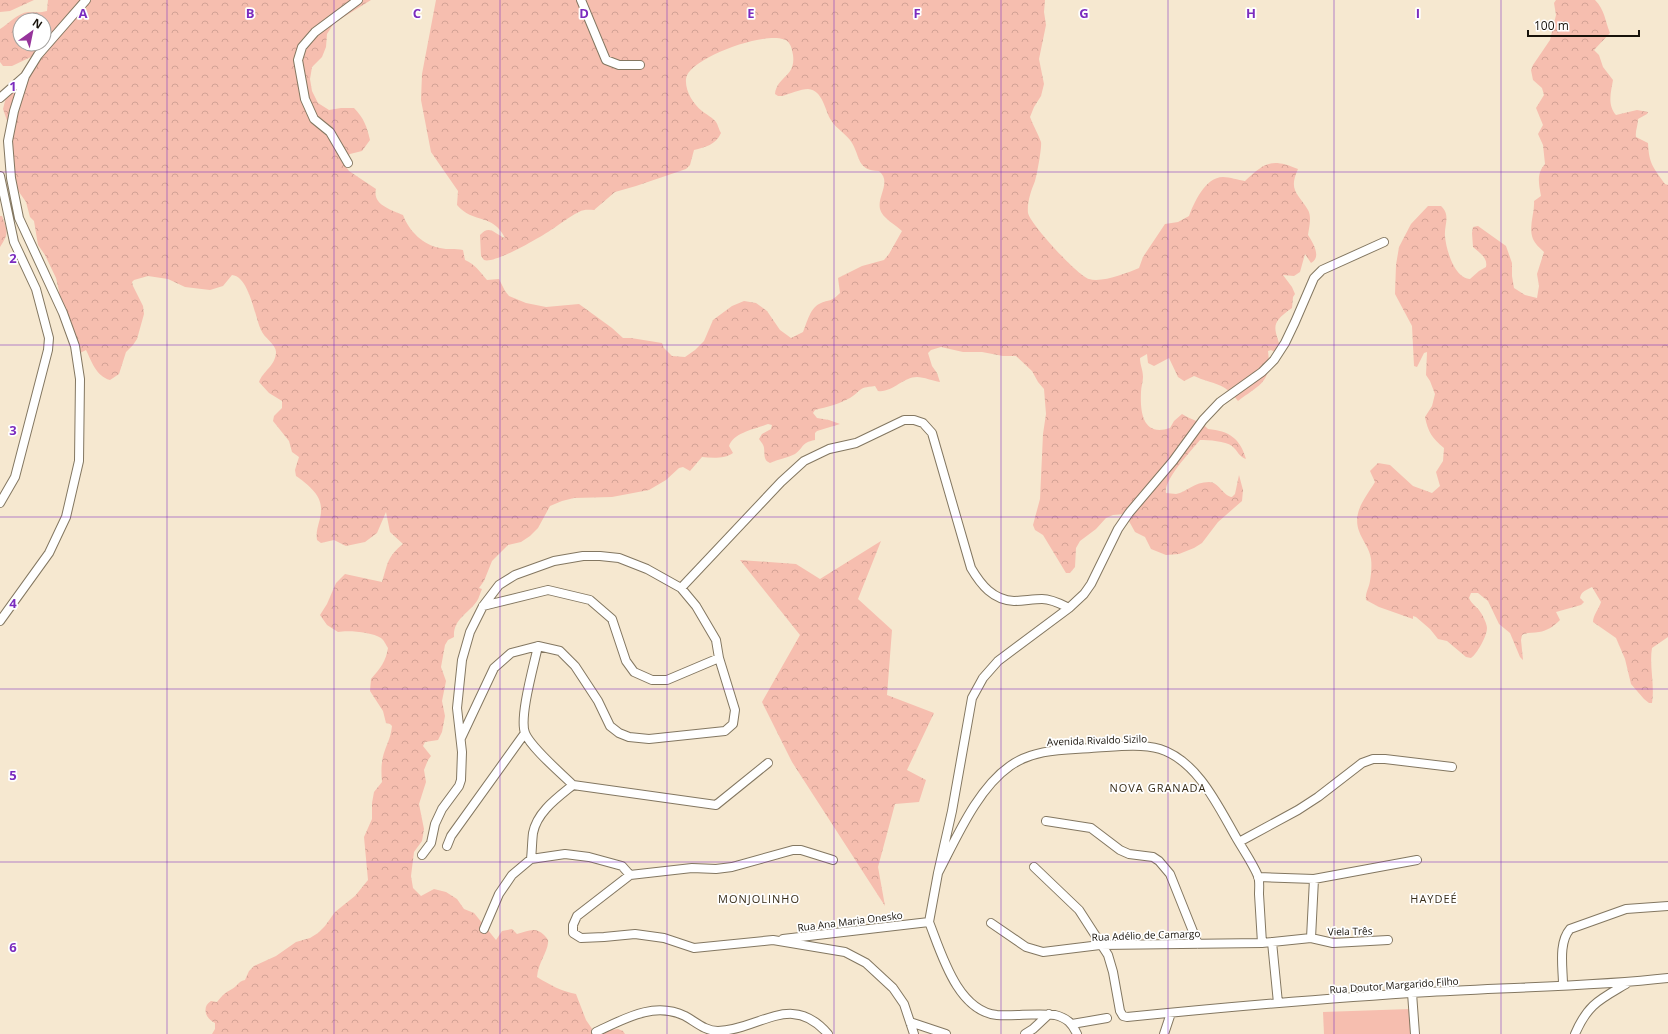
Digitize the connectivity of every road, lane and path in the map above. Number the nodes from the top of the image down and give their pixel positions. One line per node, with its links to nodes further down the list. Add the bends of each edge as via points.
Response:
1 (86, 0): 5 (street, via 38,55)
2 (358, 0): 7 (street, via 315,32 302,47 298,60 305,99 314,119 330,132)
3 (581, 0): 4 (street, via 606,60 619,66)
4 (640, 65)
5 (25, 76): 6 (street); 14 (street, via 8,141 11,178 19,218 63,313 75,346 80,379 79,461 66,517 49,553)
6 (0, 98)
7 (348, 163)
8 (0, 176): 10 (street, via 14,242 36,289 49,338 15,477)
9 (1384, 242): 13 (street, via 1318,274 1285,343 1274,360 1262,372 1220,402 1203,420 1173,461 1128,513 1092,584)
10 (0, 504)
11 (682, 588): 12 (street, via 651,571 619,558 583,556 554,561 515,575 499,586); 13 (street, via 781,482 804,461 829,449 856,443 904,420 914,420 923,423 932,433 971,568 982,585 1003,600 1042,599); 16 (street, via 716,640)
12 (483, 606): 16 (street, via 548,590 590,600 612,619 626,660 634,672 652,680 667,680); 18 (street, via 470,632 462,660 457,708)
13 (1069, 608): 30 (street, via 998,662 976,688)
14 (0, 621)
15 (538, 646): 16 (street, via 560,651 575,666 598,701 610,726 629,737 649,739 725,731 733,724 735,710); 17 (street, via 524,715); 18 (street, via 511,653 494,668)
16 (719, 658)
17 (525, 733): 21 (street, via 532,744); 24 (street, via 451,836)
18 (461, 738): 25 (street, via 459,786 442,809 435,824 431,843)
19 (768, 763): 21 (street, via 716,805)
20 (1452, 767): 23 (street, via 1385,759 1362,762 1298,810)
21 (573, 785): 26 (street, via 544,811 533,832)
22 (1046, 821): 43 (street, via 1091,828 1120,850 1129,854 1154,857 1159,861 1170,874)
23 (1238, 842): 30 (street, Avenida Rivaldo Sizilo, via 1206,786 1180,760 1161,749 1126,746 1049,751 1022,758 998,776 978,802); 32 (street, Avenida Rivaldo Sizilo)
24 (447, 846)
25 (422, 855)
26 (531, 859): 31 (street, via 565,854 589,857 622,866); 37 (street, via 512,875 499,894)
27 (833, 860): 31 (street, via 793,850 732,867 692,868)
28 (1417, 860): 33 (street)
29 (1034, 867): 44 (street, via 1079,910)
30 (938, 873): 35 (street)
31 (630, 875): 39 (street, via 577,916 573,933 581,938 635,934 664,938 694,948)
32 (1258, 877): 33 (street); 42 (street, Avenida Rivaldo Sizilo)
33 (1314, 878): 38 (street)
34 (1668, 906): 47 (street, via 1626,909 1570,929 1563,943)
35 (929, 922): 39 (street, Rua Ana Maria Onesko); 51 (street, via 950,973 965,997 975,1006 995,1015)
36 (990, 923): 44 (street, Rua Adélio de Camargo, via 1019,943 1043,952)
37 (484, 929)
38 (1311, 938): 40 (street, Viela Três, via 1333,943); 41 (street, Rua Adélio de Camargo)
39 (773, 940): 53 (street, via 832,949 866,963 893,988 904,1004)
40 (1388, 940)
41 (1272, 942): 42 (street, Rua Adélio de Camargo); 49 (street)
42 (1262, 943): 43 (street, Rua Adélio de Camargo)
43 (1198, 944): 44 (street, Rua Adélio de Camargo)
44 (1100, 945): 50 (street, Rua Doutor Margarido Filho, via 1111,964 1123,1016)
45 (1668, 978): 46 (street, Rua Doutor Margarido Filho)
46 (1628, 982): 47 (street, Rua Doutor Margarido Filho); 63 (street, via 1596,1001 1581,1020)
47 (1563, 985): 48 (street, Rua Doutor Margarido Filho)
48 (1412, 993): 49 (street, Rua Doutor Margarido Filho); 62 (street)
49 (1278, 1003): 50 (street, Rua Doutor Margarido Filho)
50 (1171, 1013): 61 (street)
51 (1049, 1014): 54 (street, via 1061,1017); 59 (street)
52 (1107, 1018): 54 (street)
53 (910, 1022): 57 (street); 58 (street)
54 (1072, 1024): 60 (street)
55 (596, 1032): 56 (street, via 634,1015 660,1009 684,1016 704,1028 715,1031 734,1028 774,1015 798,1014 811,1019)
56 (828, 1034)
57 (914, 1034)
58 (946, 1034)
59 (1025, 1034)
60 (1077, 1034)
61 (1164, 1034)
62 (1415, 1034)
63 (1576, 1034)

